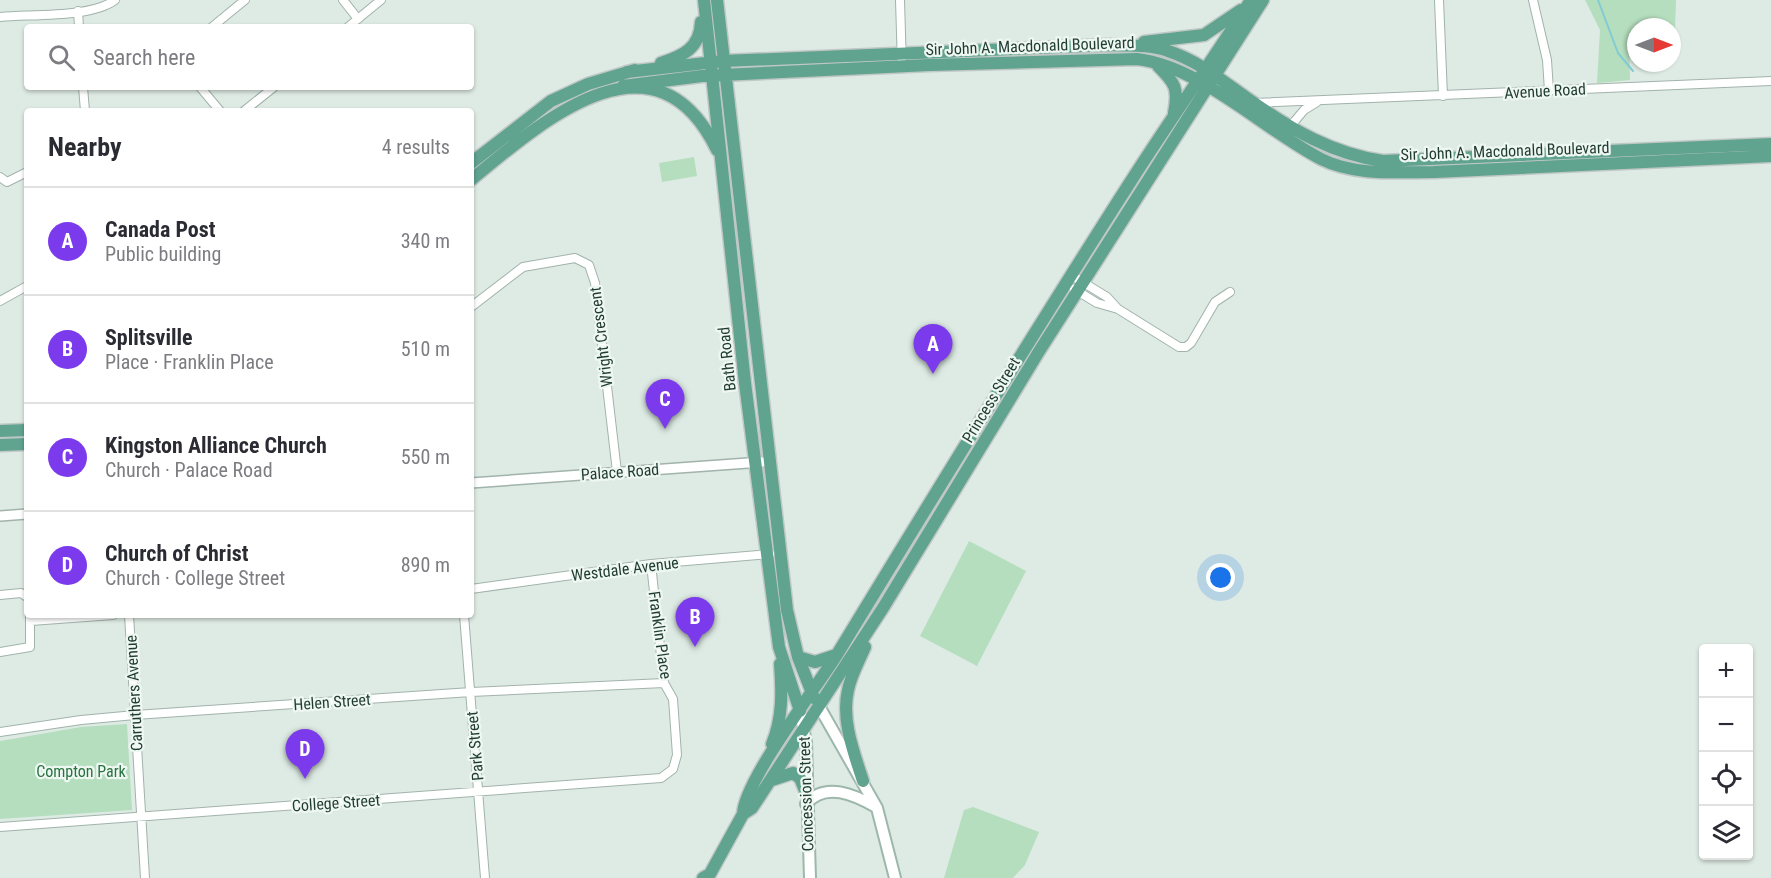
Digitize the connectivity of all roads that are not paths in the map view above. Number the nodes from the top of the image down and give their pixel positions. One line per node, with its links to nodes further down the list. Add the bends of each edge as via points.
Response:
1 (116, 0): 12 (street, via 108,6)
2 (245, 0): 16 (street)
3 (343, 0): 14 (street)
4 (381, 0): 14 (street)
5 (703, 0): 21 (main road, Bath Road); 22 (main road, via 701,30 686,54)
6 (717, 0): 21 (main road, Bath Road)
7 (900, 0): 19 (street)
8 (1263, 0): 23 (main road, Princess Street)
9 (1439, 0): 32 (street)
10 (1533, 0): 31 (street, via 1547,60)
11 (1250, 2): 18 (main road, via 1204,35); 23 (main road, Princess Street)
12 (78, 11): 13 (street); 15 (street)
13 (0, 17)
14 (358, 19): 17 (street)
15 (79, 24)
16 (216, 24)
17 (352, 24)
18 (1109, 45): 19 (main road, Sir John A. Macdonald Boulevard); 23 (main road, Sir John A. Macdonald Boulevard, via 1166,50)
19 (902, 61): 20 (main road, Sir John A. Macdonald Boulevard); 21 (main road, Sir John A. Macdonald Boulevard); 24 (main road, Sir John A. Macdonald Boulevard)
20 (1153, 61): 26 (main road, Sir John A. Macdonald Boulevard); 38 (main road, via 1172,80 1178,95)
21 (716, 62): 22 (main road, Sir John A. Macdonald Boulevard); 24 (main road, Bath Road)
22 (627, 72): 43 (main road, via 551,101)
23 (1210, 72): 26 (main road, Princess Street); 34 (main road, Sir John A. Macdonald Boulevard)
24 (718, 76): 27 (main road, Sir John A. Macdonald Boulevard); 42 (main road, Bath Road); 56 (main road, Bath Road)
25 (1771, 81): 31 (street, Avenue Road)
26 (1203, 85): 38 (main road, Princess Street); 39 (main road, Sir John A. Macdonald Boulevard); 47 (main road, Princess Street)
27 (623, 86): 42 (main road, via 675,98 692,111); 46 (main road, Sir John A. Macdonald Boulevard, via 558,112)
28 (83, 90): 35 (street)
29 (202, 90): 36 (street)
30 (270, 90): 37 (street)
31 (1549, 91): 32 (street, Avenue Road)
32 (1443, 96): 33 (street, Avenue Road)
33 (1318, 101): 34 (street, Avenue Road); 39 (street)
34 (1253, 103): 39 (main road, Sir John A. Macdonald Boulevard)
35 (85, 108)
36 (218, 108)
37 (248, 108)
38 (1172, 121): 47 (main road, Princess Street)
39 (1287, 130): 40 (main road, Sir John A. Macdonald Boulevard, via 1336,151 1383,161); 41 (main road, Sir John A. Macdonald Boulevard, via 1323,160 1378,172)
40 (1771, 144)
41 (1771, 156)
42 (721, 160): 57 (main road, Bath Road)
43 (474, 161)
44 (24, 174): 45 (street, via 7,182)
45 (0, 177)
46 (474, 177)
47 (1074, 283): 49 (street, via 1097,303 1118,309 1179,347 1191,343 1215,302); 67 (main road, Princess Street); 73 (main road, Princess Street, via 948,470)
48 (24, 288): 50 (street)
49 (1230, 292)
50 (0, 301)
51 (474, 305): 58 (street, Wright Crescent, via 523,267 575,258 589,265 595,283)
52 (24, 430): 53 (main road)
53 (0, 431)
54 (24, 444): 55 (main road)
55 (0, 445)
56 (770, 462): 57 (street, Palace Road); 62 (main road, Bath Road)
57 (756, 463): 58 (street, Palace Road); 62 (main road, Bath Road)
58 (617, 472): 59 (street, Palace Road)
59 (474, 483)
60 (24, 514): 61 (street)
61 (0, 516)
62 (774, 554): 63 (street, Westdale Avenue); 71 (main road, Bath Road); 74 (main road, Bath Road)
63 (651, 564): 64 (street, Westdale Avenue); 75 (street, Franklin Place)
64 (474, 589)
65 (0, 595): 66 (street)
66 (24, 595)
67 (883, 608): 78 (main road, Princess Street); 86 (main road, via 850,681 846,701 850,740)
68 (31, 618): 72 (street, via 30,646)
69 (129, 618): 80 (street, Carruthers Avenue)
70 (464, 618): 76 (street, Park Street)
71 (779, 647): 79 (main road, Bath Road); 83 (main road, via 779,727)
72 (0, 652)
73 (836, 656): 74 (main road, via 815,662); 77 (main road, Princess Street)
74 (798, 657): 77 (main road, Bath Road)
75 (664, 683): 76 (street, Helen Street); 84 (street, Franklin Place, via 674,699 677,749)
76 (471, 692): 80 (street, Helen Street); 87 (street, Park Street)
77 (812, 693): 78 (main road, Bath Road); 79 (main road, Princess Street)
78 (819, 708): 81 (main road, Princess Street); 86 (main road, Concession Street)
79 (800, 711): 81 (main road, Concession Street); 83 (main road, Princess Street)
80 (135, 715): 82 (street, Helen Street); 91 (street, Carruthers Avenue)
81 (804, 731): 85 (main road, Princess Street); 88 (main road, Concession Street)
82 (0, 732)
83 (763, 767): 90 (main road, Princess Street, via 743,803)
84 (669, 773): 87 (street, College Street, via 656,780)
85 (771, 781): 88 (main road, via 793,773 800,778); 90 (main road, Princess Street)
86 (863, 781): 89 (main road, Concession Street)
87 (479, 793): 91 (street, College Street); 94 (street, Park Street)
88 (806, 798): 89 (main road, via 843,791); 96 (main road, Concession Street)
89 (877, 808): 97 (main road, Concession Street)
90 (743, 814): 95 (main road, Princess Street, via 717,857 710,860)
91 (141, 817): 92 (street, College Street); 93 (street, Carruthers Avenue)
92 (0, 827)
93 (145, 878)
94 (485, 878)
95 (703, 878)
96 (810, 878)
97 (895, 878)

